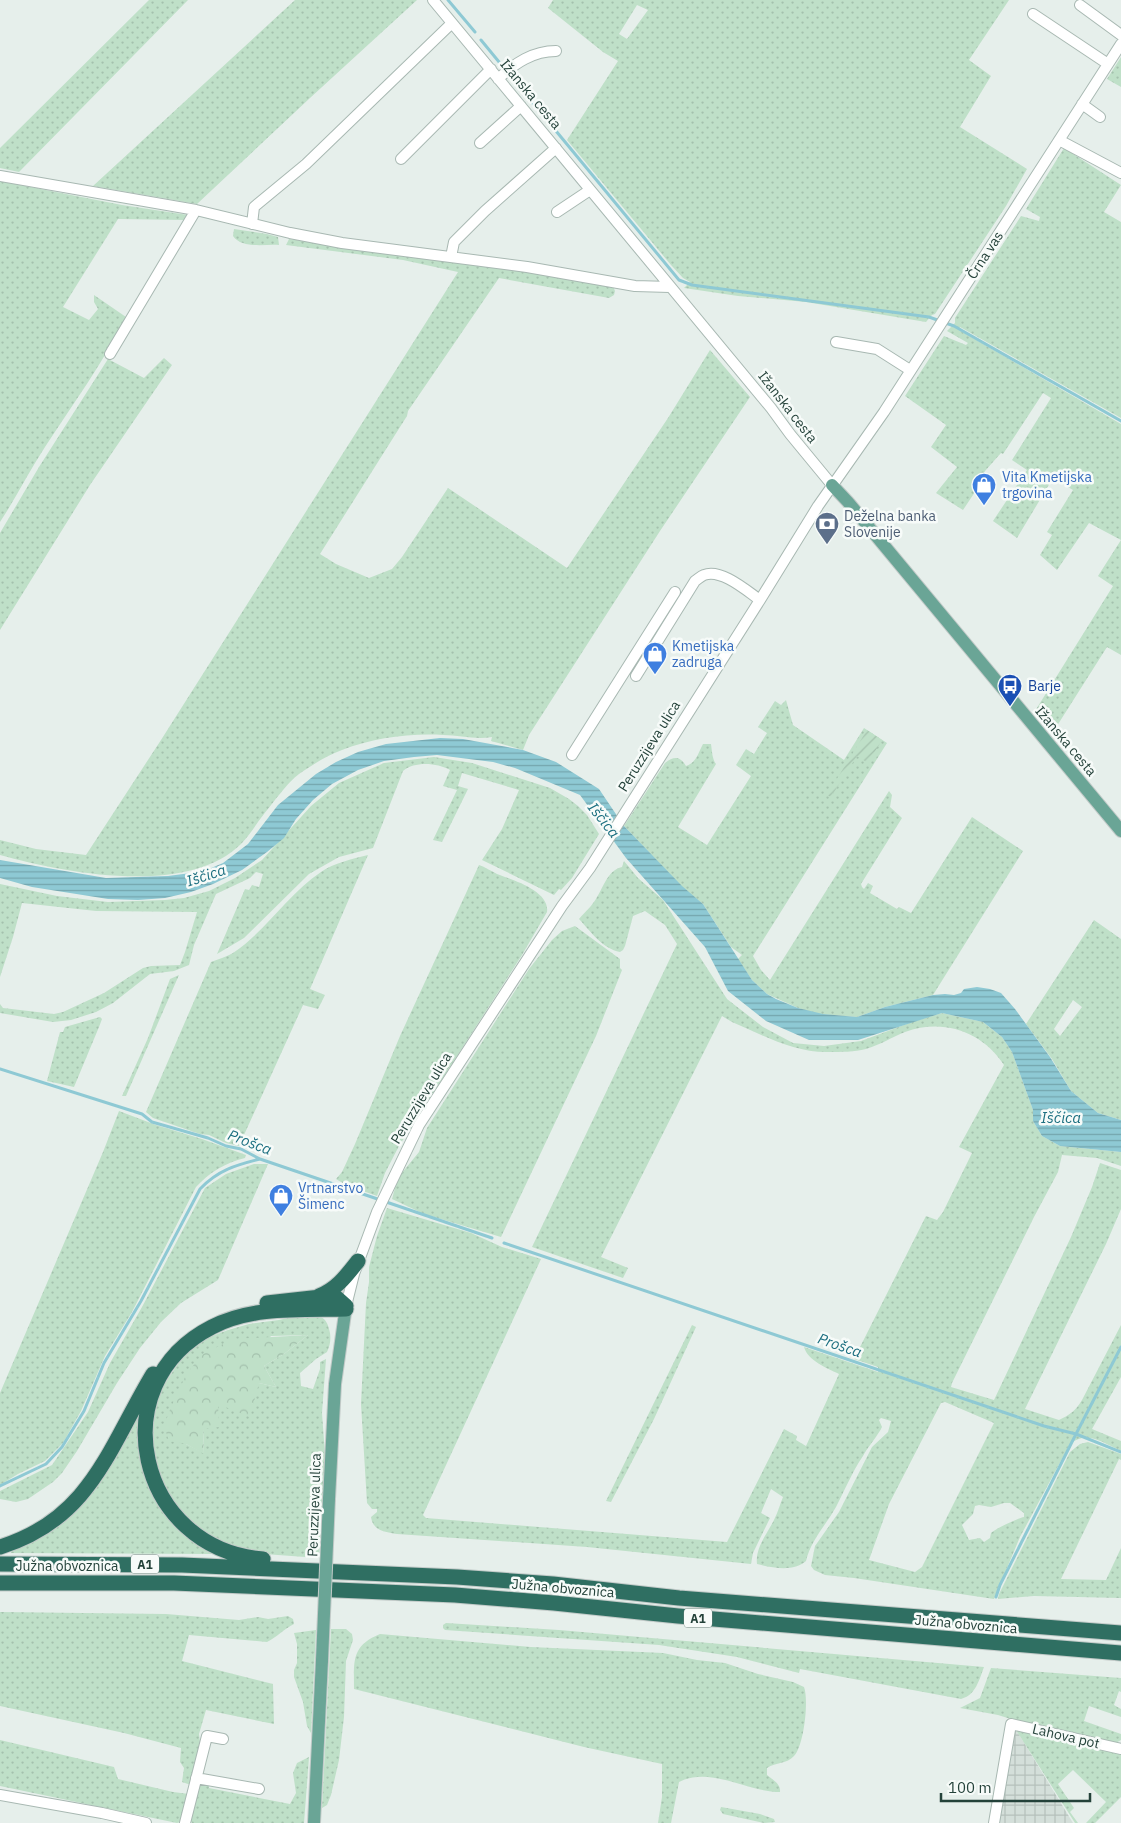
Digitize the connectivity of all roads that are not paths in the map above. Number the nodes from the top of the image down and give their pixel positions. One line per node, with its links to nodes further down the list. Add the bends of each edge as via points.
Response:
1 (433, 0): 4 (street, Ižanska cesta)
2 (1080, 5): 5 (street)
3 (1033, 14): 8 (street)
4 (452, 23): 9 (street, Ižanska cesta); 23 (street, via 306,164 254,207)
5 (1121, 35)
6 (1121, 44): 8 (street, Črna vas)
7 (556, 51): 10 (street, via 542,51 529,57)
8 (1108, 64): 11 (street, Črna vas)
9 (491, 69): 10 (street, Ižanska cesta); 17 (street)
10 (498, 79): 12 (street, Ižanska cesta)
11 (1082, 104): 13 (street); 14 (street, Črna vas)
12 (521, 106): 15 (street); 16 (street, Ižanska cesta)
13 (1100, 117)
14 (1059, 140): 18 (street); 28 (street, Črna vas)
15 (480, 143)
16 (556, 148): 20 (street, Ižanska cesta); 24 (street, via 454,242)
17 (401, 159)
18 (1121, 173)
19 (0, 176): 21 (street)
20 (590, 190): 22 (street); 25 (street, Ižanska cesta)
21 (196, 210): 23 (street); 27 (street)
22 (557, 212)
23 (252, 224): 24 (street, via 342,243)
24 (451, 257): 25 (street, via 635,286)
25 (670, 286): 29 (street, Ižanska cesta)
26 (836, 342): 28 (street, via 877,349)
27 (110, 354)
28 (910, 370): 29 (street, Črna vas)
29 (832, 485): 31 (street, Peruzzijeva ulica); 34 (main road, Ižanska cesta)
30 (675, 592): 33 (street)
31 (760, 600): 32 (street, via 721,574 711,573 694,581); 35 (street, Peruzzijeva ulica, via 590,868 419,1125 388,1187)
32 (636, 676)
33 (572, 755)
34 (1121, 831)
35 (358, 1261): 36 (highway, via 340,1284); 37 (street, Peruzzijeva ulica)
36 (318, 1296): 37 (highway, via 337,1298); 38 (highway, via 237,1309 208,1320 186,1334 154,1371 103,1466 83,1493 48,1524)
37 (346, 1308): 40 (highway, via 261,1312 236,1317 212,1327 171,1361 149,1406 146,1434 149,1465 176,1518 219,1549 238,1556 278,1560); 51 (main road, Peruzzijeva ulica, bridge, via 335,1384)
38 (0, 1547)
39 (0, 1564): 40 (highway, Južna obvoznica / A1)
40 (289, 1568): 42 (highway, Južna obvoznica / A1, via 495,1580)
41 (0, 1583): 43 (highway, Južna obvoznica / A1, via 199,1584 455,1595)
42 (1121, 1633)
43 (1121, 1652)
44 (223, 1739): 46 (street, via 207,1736)
45 (1121, 1748): 52 (street, Lahova pot, via 1011,1724)
46 (196, 1778): 47 (street); 50 (street)
47 (259, 1790)
48 (0, 1795): 49 (street)
49 (146, 1823)
50 (185, 1823)
51 (314, 1823)
52 (994, 1823)

